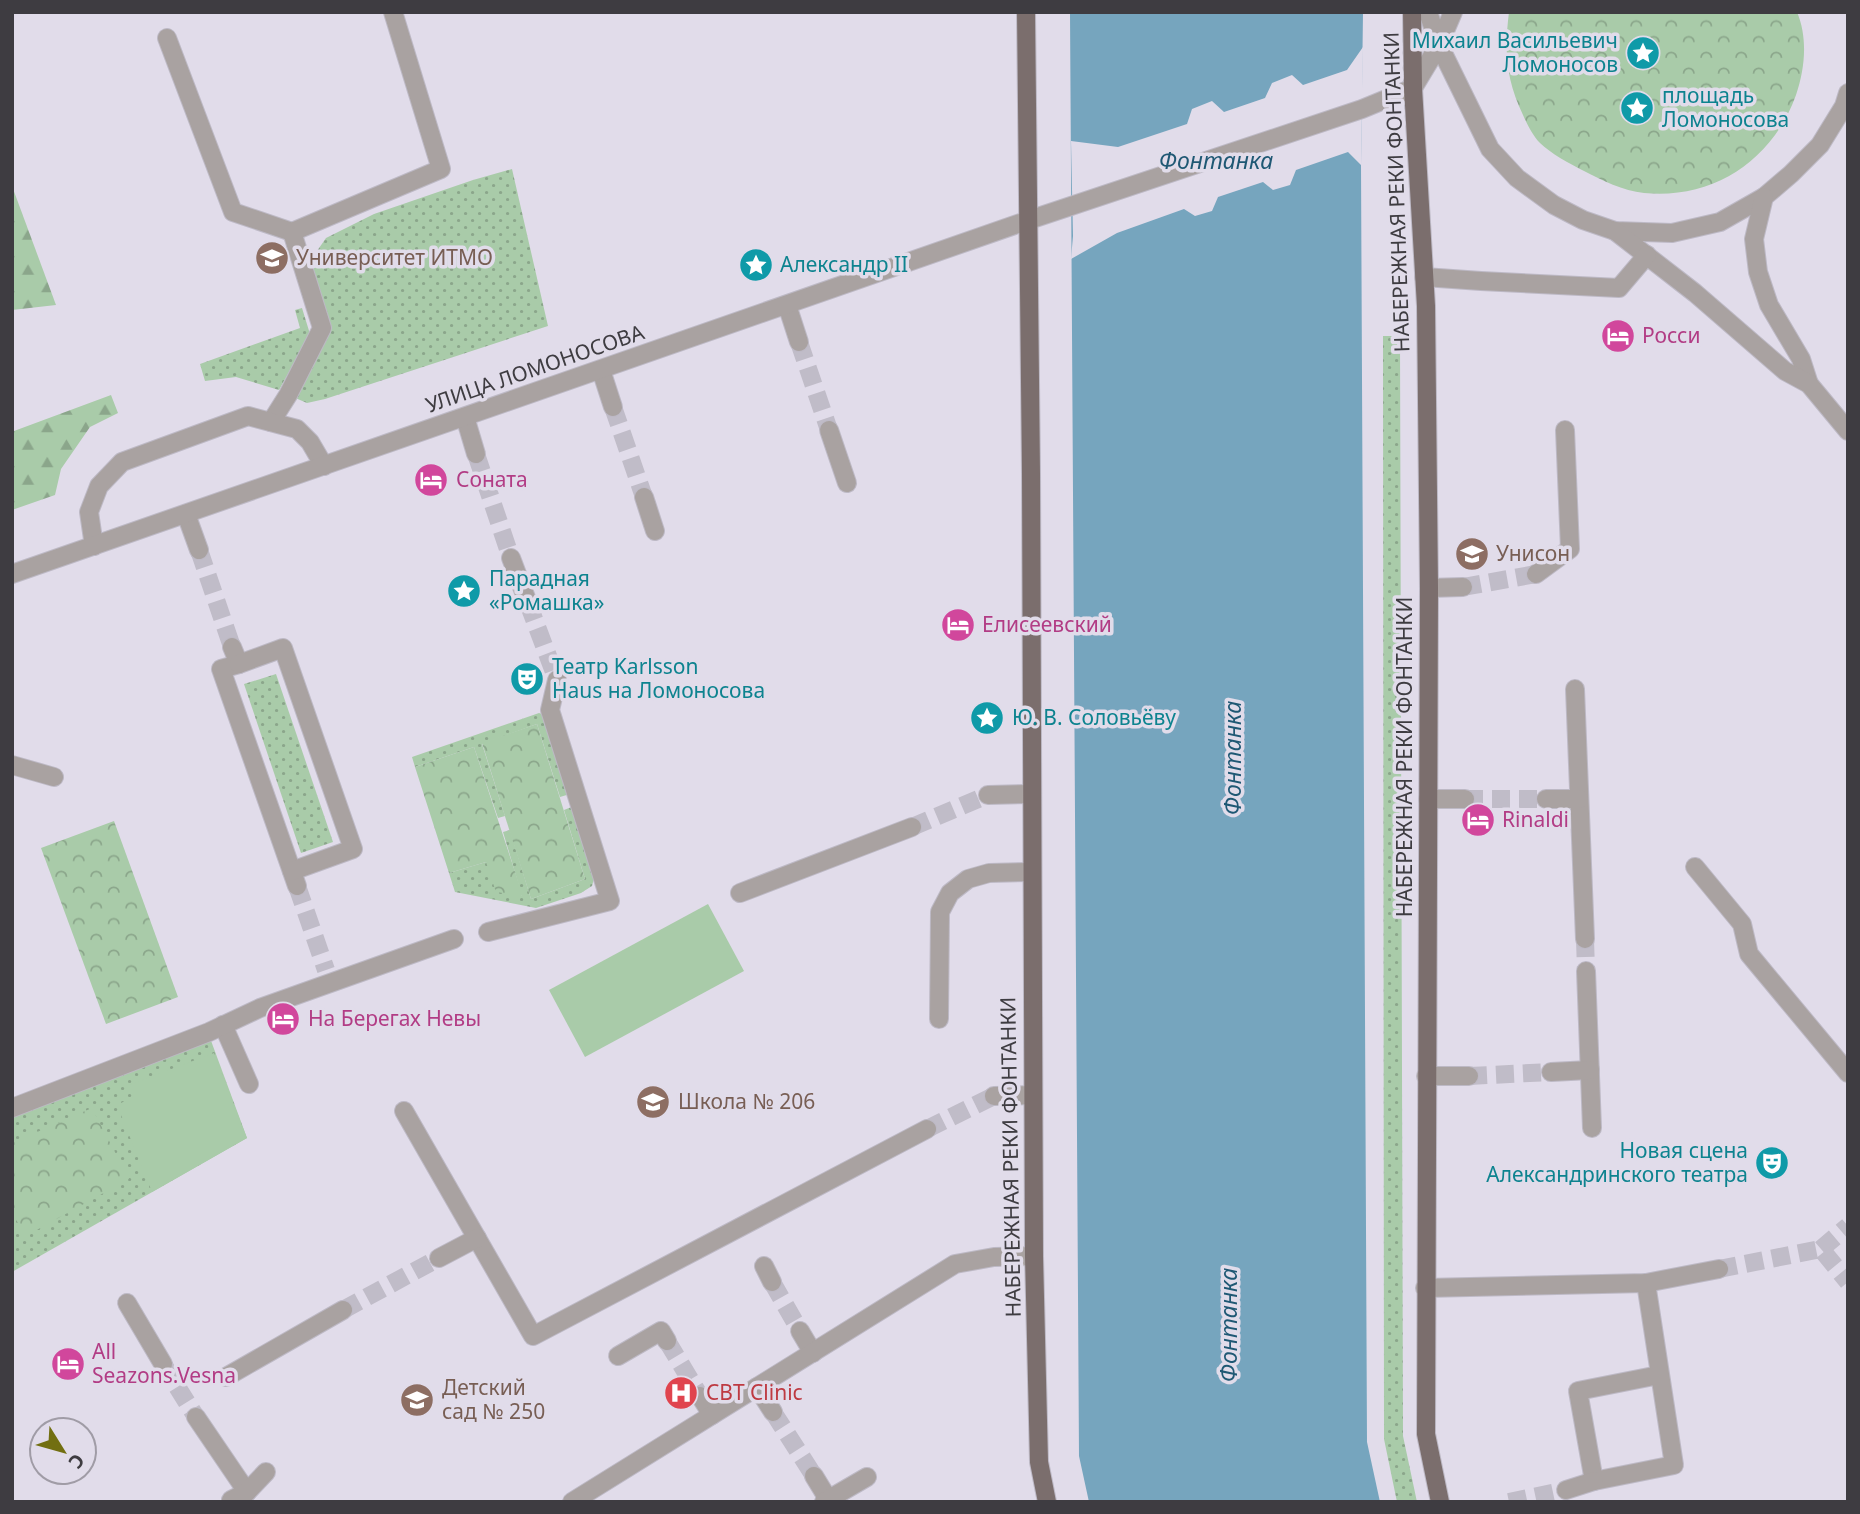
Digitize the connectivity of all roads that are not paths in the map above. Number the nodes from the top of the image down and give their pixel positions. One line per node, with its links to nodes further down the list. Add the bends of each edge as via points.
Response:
1 (393, 12): 13 (street, via 441,169)
2 (1026, 12): 11 (main road, НАБЕРЕЖНАЯ РЕКИ ФОНТАНКИ)
3 (1412, 12): 8 (main road, НАБЕРЕЖНАЯ РЕКИ ФОНТАНКИ)
4 (1428, 12): 7 (street)
5 (1453, 12): 7 (street)
6 (167, 38): 13 (street, via 233,212)
7 (1438, 46): 8 (street); 12 (street, via 1490,149 1517,178 1554,205)
8 (1413, 88): 11 (street, УЛИЦА ЛОМОНОСОВА); 15 (main road, НАБЕРЕЖНАЯ РЕКИ ФОНТАНКИ)
9 (1848, 93): 10 (street, via 1820,145)
10 (1764, 197): 12 (street, via 1720,222 1672,233); 19 (street, via 1754,239 1758,272 1769,305 1801,359)
11 (1029, 220): 16 (street, УЛИЦА ЛОМОНОСОВА); 44 (main road, НАБЕРЕЖНАЯ РЕКИ ФОНТАНКИ)
12 (1615, 231): 14 (street)
13 (292, 232): 22 (street, via 322,328)
14 (1647, 255): 15 (street, via 1619,288); 19 (street, via 1785,371)
15 (1424, 277): 38 (main road, НАБЕРЕЖНАЯ РЕКИ ФОНТАНКИ)
16 (787, 305): 17 (street); 18 (street, УЛИЦА ЛОМОНОСОВА)
17 (799, 342)
18 (601, 370): 20 (street); 21 (street, УЛИЦА ЛОМОНОСОВА)
19 (1809, 384): 25 (street)
20 (613, 407)
21 (465, 417): 26 (street); 27 (street, УЛИЦА ЛОМОНОСОВА)
22 (271, 422): 27 (street, via 297,429); 32 (street, via 248,416 122,462 99,486 89,512)
23 (829, 429): 28 (street)
24 (1566, 430): 36 (street, via 1570,549)
25 (1848, 430)
26 (476, 454)
27 (324, 466): 30 (street, УЛИЦА ЛОМОНОСОВА)
28 (847, 483)
29 (644, 497): 31 (street)
30 (186, 514): 32 (street, УЛИЦА ЛОМОНОСОВА); 33 (street)
31 (655, 531)
32 (94, 546): 35 (street, УЛИЦА ЛОМОНОСОВА)
33 (199, 550)
34 (512, 558): 39 (street)
35 (12, 574)
36 (1536, 574)
37 (1463, 587): 38 (street)
38 (1429, 588): 46 (main road, НАБЕРЕЖНАЯ РЕКИ ФОНТАНКИ)
39 (528, 603)
40 (557, 680): 55 (street, via 550,710 610,901)
41 (1575, 689): 49 (street)
42 (12, 765): 43 (street)
43 (54, 777)
44 (1032, 794): 45 (street); 52 (main road, НАБЕРЕЖНАЯ РЕКИ ФОНТАНКИ)
45 (988, 795)
46 (1428, 799): 47 (street); 64 (main road, НАБЕРЕЖНАЯ РЕКИ ФОНТАНКИ)
47 (1465, 799)
48 (1546, 799): 49 (street)
49 (1579, 799): 57 (street)
50 (912, 827): 54 (street)
51 (1695, 867): 63 (street, via 1742,924 1749,954)
52 (1032, 873): 59 (street, via 968,878 950,893 940,912); 67 (main road, НАБЕРЕЖНАЯ РЕКИ ФОНТАНКИ)
53 (294, 878): 53 (street, via 354,849 283,648 236,655 221,669)
54 (740, 893)
55 (488, 932)
56 (454, 939): 60 (street, via 329,977)
57 (1585, 939)
58 (1586, 971): 61 (street)
59 (939, 1018)
60 (223, 1025): 66 (street); 69 (street)
61 (1590, 1070): 62 (street); 71 (street)
62 (1551, 1072)
63 (1848, 1073)
64 (1426, 1076): 65 (street); 78 (main road, НАБЕРЕЖНАЯ РЕКИ ФОНТАНКИ)
65 (1469, 1076)
66 (249, 1084)
67 (1033, 1095): 68 (street); 74 (main road, НАБЕРЕЖНАЯ РЕКИ ФОНТАНКИ)
68 (994, 1096)
69 (12, 1108)
70 (404, 1111): 73 (street)
71 (1592, 1128)
72 (928, 1129): 73 (street, via 533,1336)
73 (477, 1238): 75 (street)
74 (1034, 1256): 83 (street, via 994,1256 955,1264); 101 (main road, НАБЕРЕЖНАЯ РЕКИ ФОНТАНКИ, via 1039,1462)
75 (439, 1258)
76 (1719, 1269): 77 (street)
77 (1646, 1283): 78 (street); 86 (street)
78 (1425, 1288): 102 (main road, НАБЕРЕЖНАЯ РЕКИ ФОНТАНКИ, via 1426,1434)
79 (127, 1303): 85 (street)
80 (343, 1310): 87 (street)
81 (800, 1331): 83 (street)
82 (667, 1341): 84 (street, via 662,1331)
83 (813, 1353): 88 (street)
84 (618, 1356)
85 (163, 1364)
86 (1659, 1375): 96 (street, via 1674,1465); 96 (street, via 1578,1391)
87 (226, 1377)
88 (757, 1387): 90 (street); 91 (street)
89 (700, 1396): 91 (street)
90 (773, 1412)
91 (712, 1415): 100 (street)
92 (197, 1417): 98 (street)
93 (266, 1472): 98 (street)
94 (814, 1476): 99 (street)
95 (867, 1476): 99 (street)
96 (1594, 1481): 97 (street)
97 (1566, 1490)
98 (239, 1496)
99 (826, 1500)
100 (572, 1502)
101 (1047, 1502)
102 (1440, 1502)

